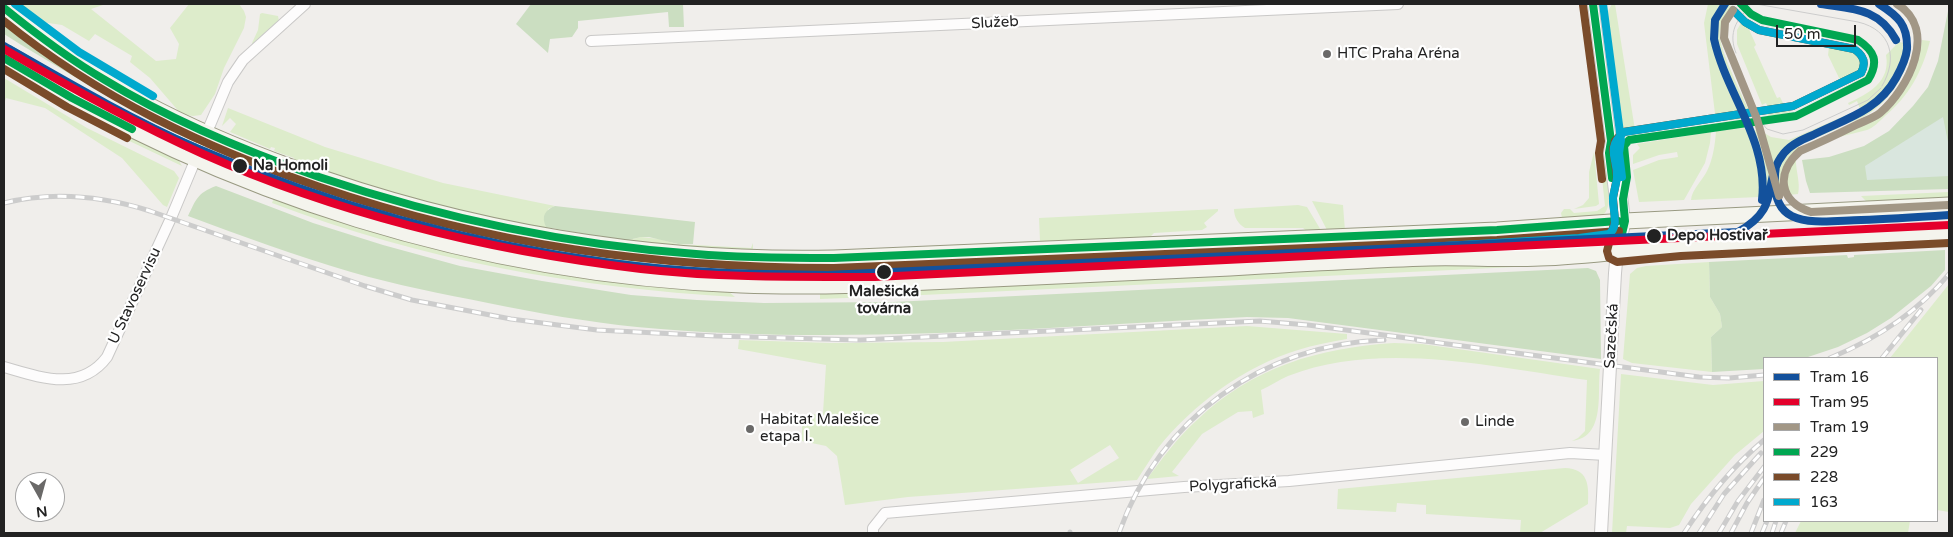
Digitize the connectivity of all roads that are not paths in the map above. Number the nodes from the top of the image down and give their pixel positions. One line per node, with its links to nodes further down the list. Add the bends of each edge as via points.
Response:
1 (305, 4): 7 (street, U Stavoservisu, via 243,60 228,82)
2 (1398, 4): 5 (street, Služeb)
3 (1593, 4): 10 (street, Sazečská)
4 (4, 8): 7 (main road, via 44,41 106,82)
5 (591, 41)
6 (4, 58): 8 (main road, via 98,112)
7 (206, 132): 8 (street, U Stavoservisu); 12 (main road, via 355,189 438,213 523,232 608,246 690,254)
8 (196, 159): 13 (main road, via 318,207 457,246 532,262 670,281); 14 (street, U Stavoservisu, via 111,348 100,365 84,375 61,380)
9 (1949, 205): 10 (main road)
10 (1621, 233): 11 (main road, via 1680,246); 12 (main road, via 1497,230); 13 (main road, via 1534,259 1427,258); 15 (street, Sazečská)
11 (1949, 233)
12 (853, 257): 13 (street)
13 (853, 286)
14 (4, 367)
15 (1606, 455): 16 (street, Polygrafická, via 1570,452 1289,481 1184,487 885,514 873,528); 17 (street, Sazečská)
16 (873, 533)
17 (1601, 533)

